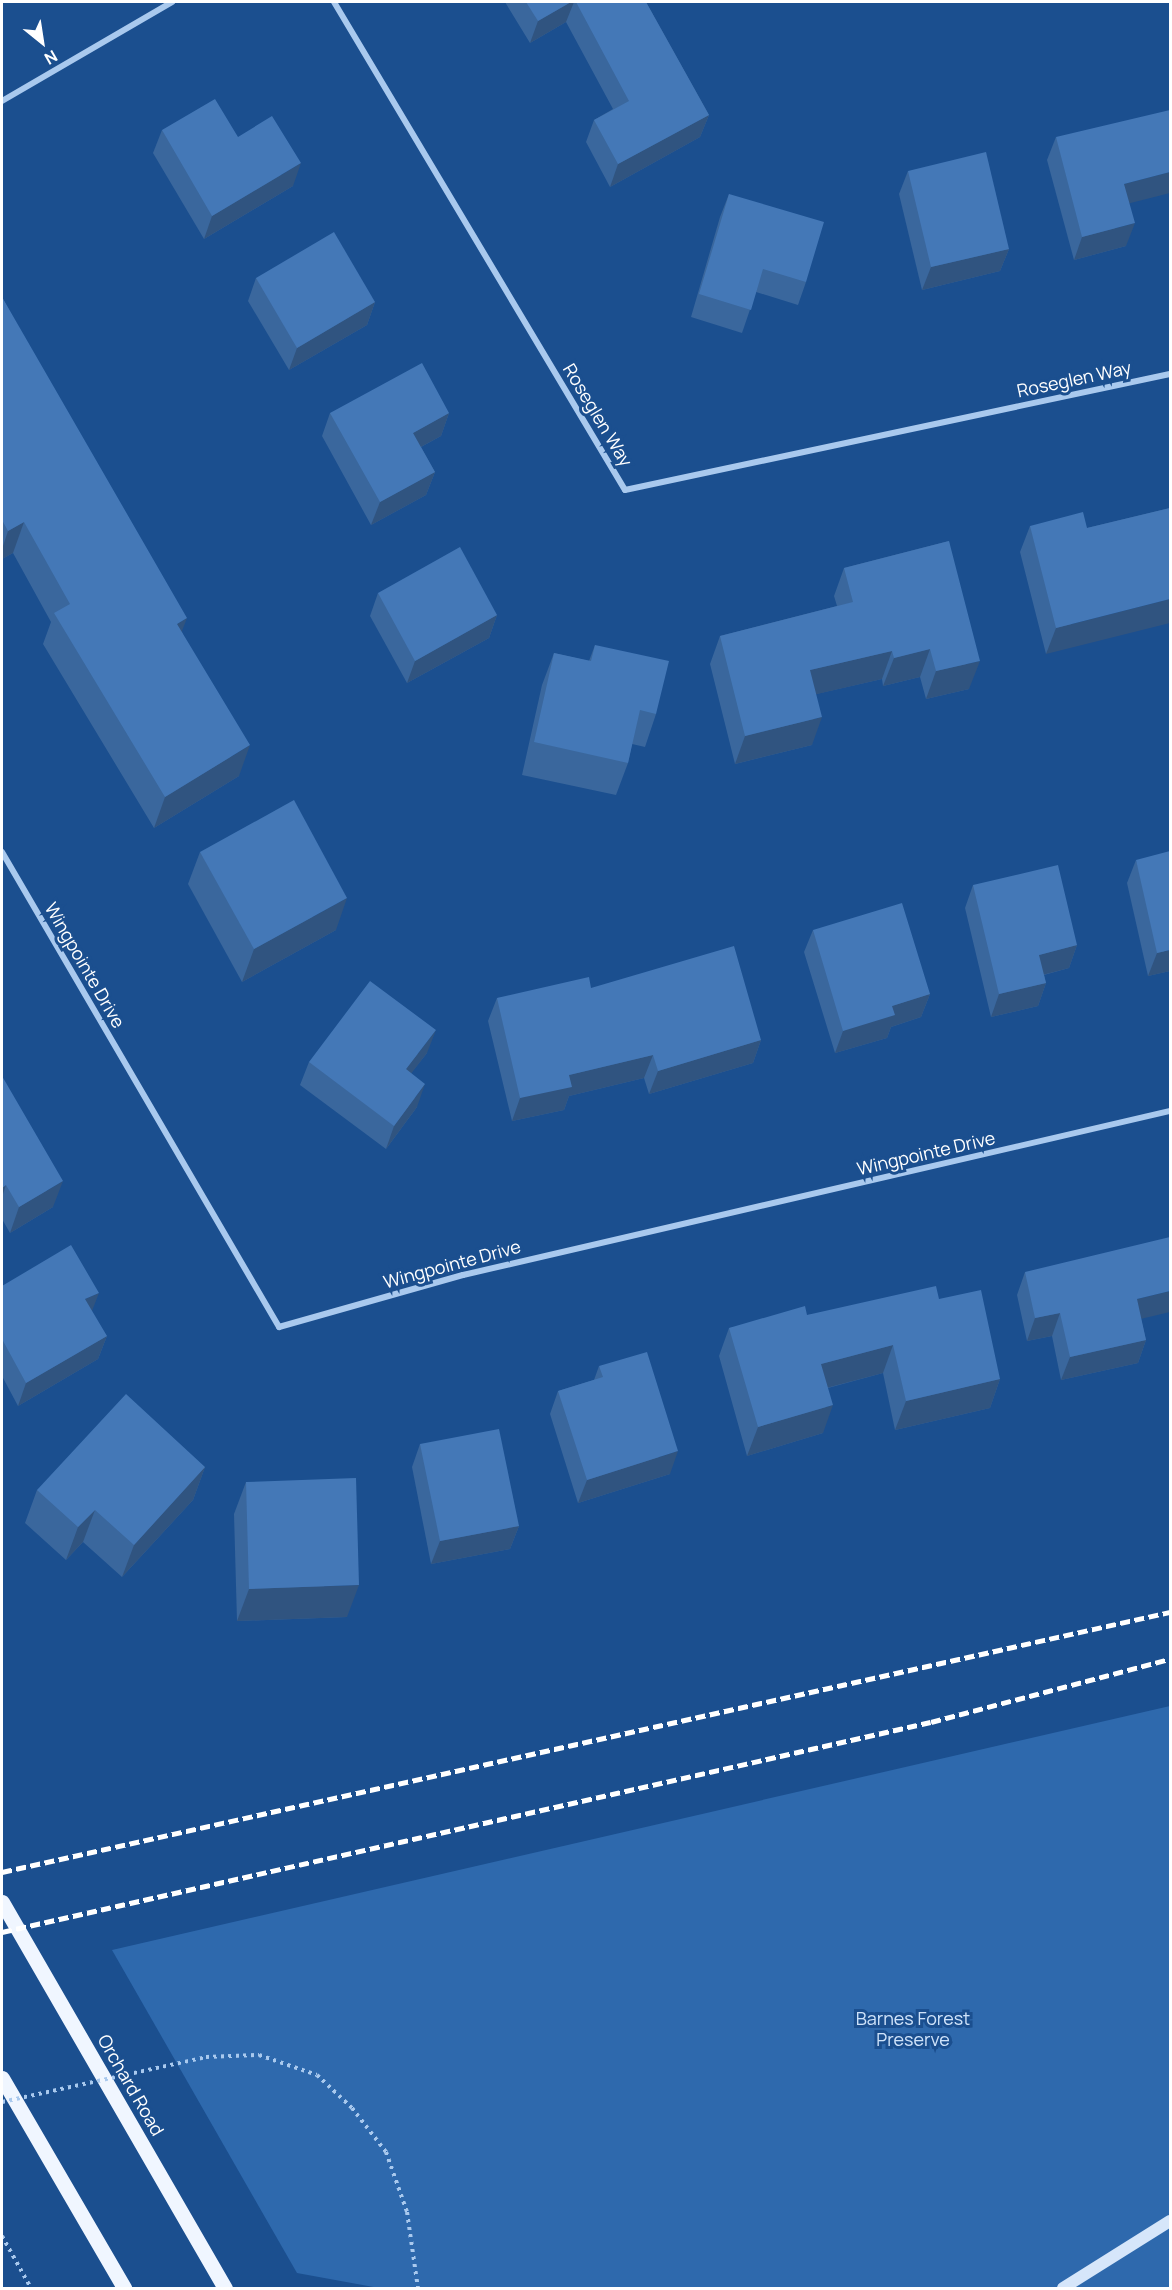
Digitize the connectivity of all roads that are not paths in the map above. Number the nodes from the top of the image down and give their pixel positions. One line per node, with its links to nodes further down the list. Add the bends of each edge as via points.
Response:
1 (172, 2): 3 (street)
2 (334, 2): 4 (street, Roseglen Way, via 625,490)
3 (2, 101)
4 (1170, 374)
5 (2, 852): 6 (street, Wingpointe Drive, via 279,1327 463,1275)
6 (1170, 1112)
7 (2, 1902): 11 (main road, Orchard Road)
8 (2, 2078): 10 (main road)
9 (1170, 2222): 12 (street)
10 (124, 2289)
11 (225, 2289)
12 (1063, 2289)

